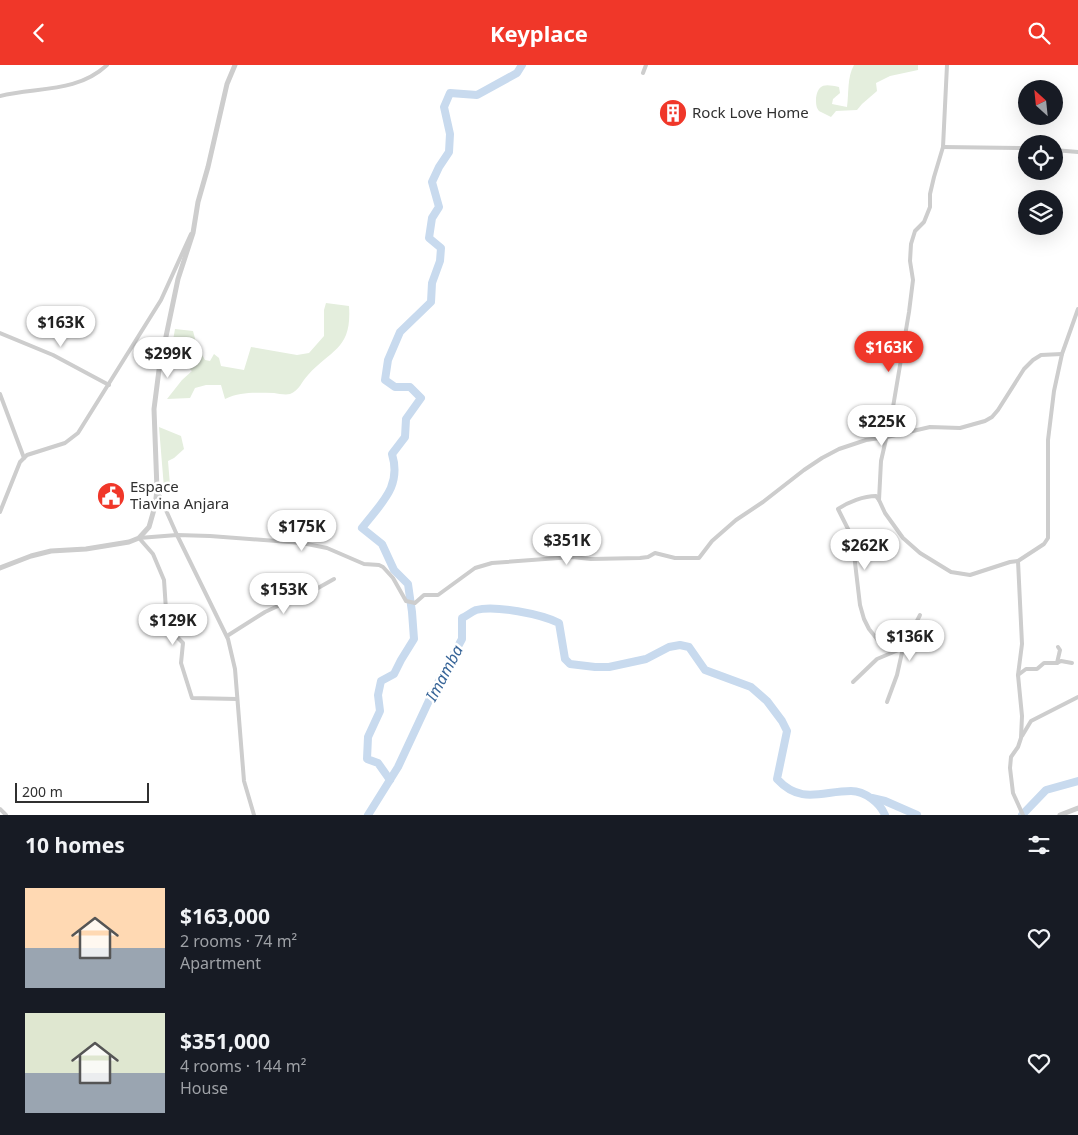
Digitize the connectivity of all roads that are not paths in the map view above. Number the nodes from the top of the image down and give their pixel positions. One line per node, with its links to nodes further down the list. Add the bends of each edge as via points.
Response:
1 (107, 65): 6 (street, via 98,74 77,83)
2 (235, 65): 11 (street, via 227,83)
3 (646, 65): 5 (street)
4 (947, 65): 7 (street)
5 (643, 73)
6 (0, 96)
7 (944, 147): 8 (street); 17 (street, via 930,194 930,207 911,244 913,280)
8 (1018, 148)
9 (1063, 151): 10 (street)
10 (1078, 152)
11 (193, 233): 15 (street, via 161,301); 19 (street, via 178,279 156,387)
12 (1078, 309): 14 (street)
13 (0, 333): 15 (street, via 53,355)
14 (1062, 353): 17 (street, via 1041,355 1033,360 998,411 985,421 960,428 930,427); 24 (street, via 1048,441 1048,538)
15 (109, 385): 18 (street, via 78,433 65,443)
16 (0, 394): 18 (street)
17 (887, 437): 20 (street, via 881,461); 22 (street, via 839,449 804,470 712,541 700,558 675,558 655,553 648,557 572,557 492,563 475,568 438,595 424,595 415,603 406,601 383,567 359,562 327,548 302,543)
18 (24, 458): 21 (street)
19 (157, 490): 22 (street); 23 (street, via 151,521)
20 (879, 500): 24 (street, via 903,538 951,572 970,575); 31 (street, via 870,496 838,509 852,537 864,619 880,644)
21 (0, 512)
22 (177, 535): 23 (street); 28 (street)
23 (139, 538): 25 (street, via 112,546 51,551); 37 (street, via 153,554 164,580 166,610 172,632 184,643 181,663 192,698)
24 (1018, 561): 34 (street, via 1022,644)
25 (0, 568)
26 (334, 579): 28 (street, via 265,612)
27 (920, 615): 30 (street)
28 (227, 636): 37 (street, via 235,669)
29 (1058, 647): 32 (street)
30 (903, 648): 31 (street); 38 (street)
31 (892, 652): 35 (street, via 877,659)
32 (1057, 663): 33 (street); 34 (street, via 1044,663 1037,669 1026,669)
33 (1072, 663)
34 (1018, 675): 39 (street)
35 (853, 682)
36 (1078, 697): 39 (street, via 1031,721)
37 (237, 699): 43 (street, via 244,781)
38 (887, 702)
39 (1021, 738): 44 (street, via 1011,757 1010,768 1012,793)
40 (1078, 808): 45 (street)
41 (0, 809): 42 (street)
42 (6, 815)
43 (254, 815)
44 (1023, 815)
45 (1060, 815)

